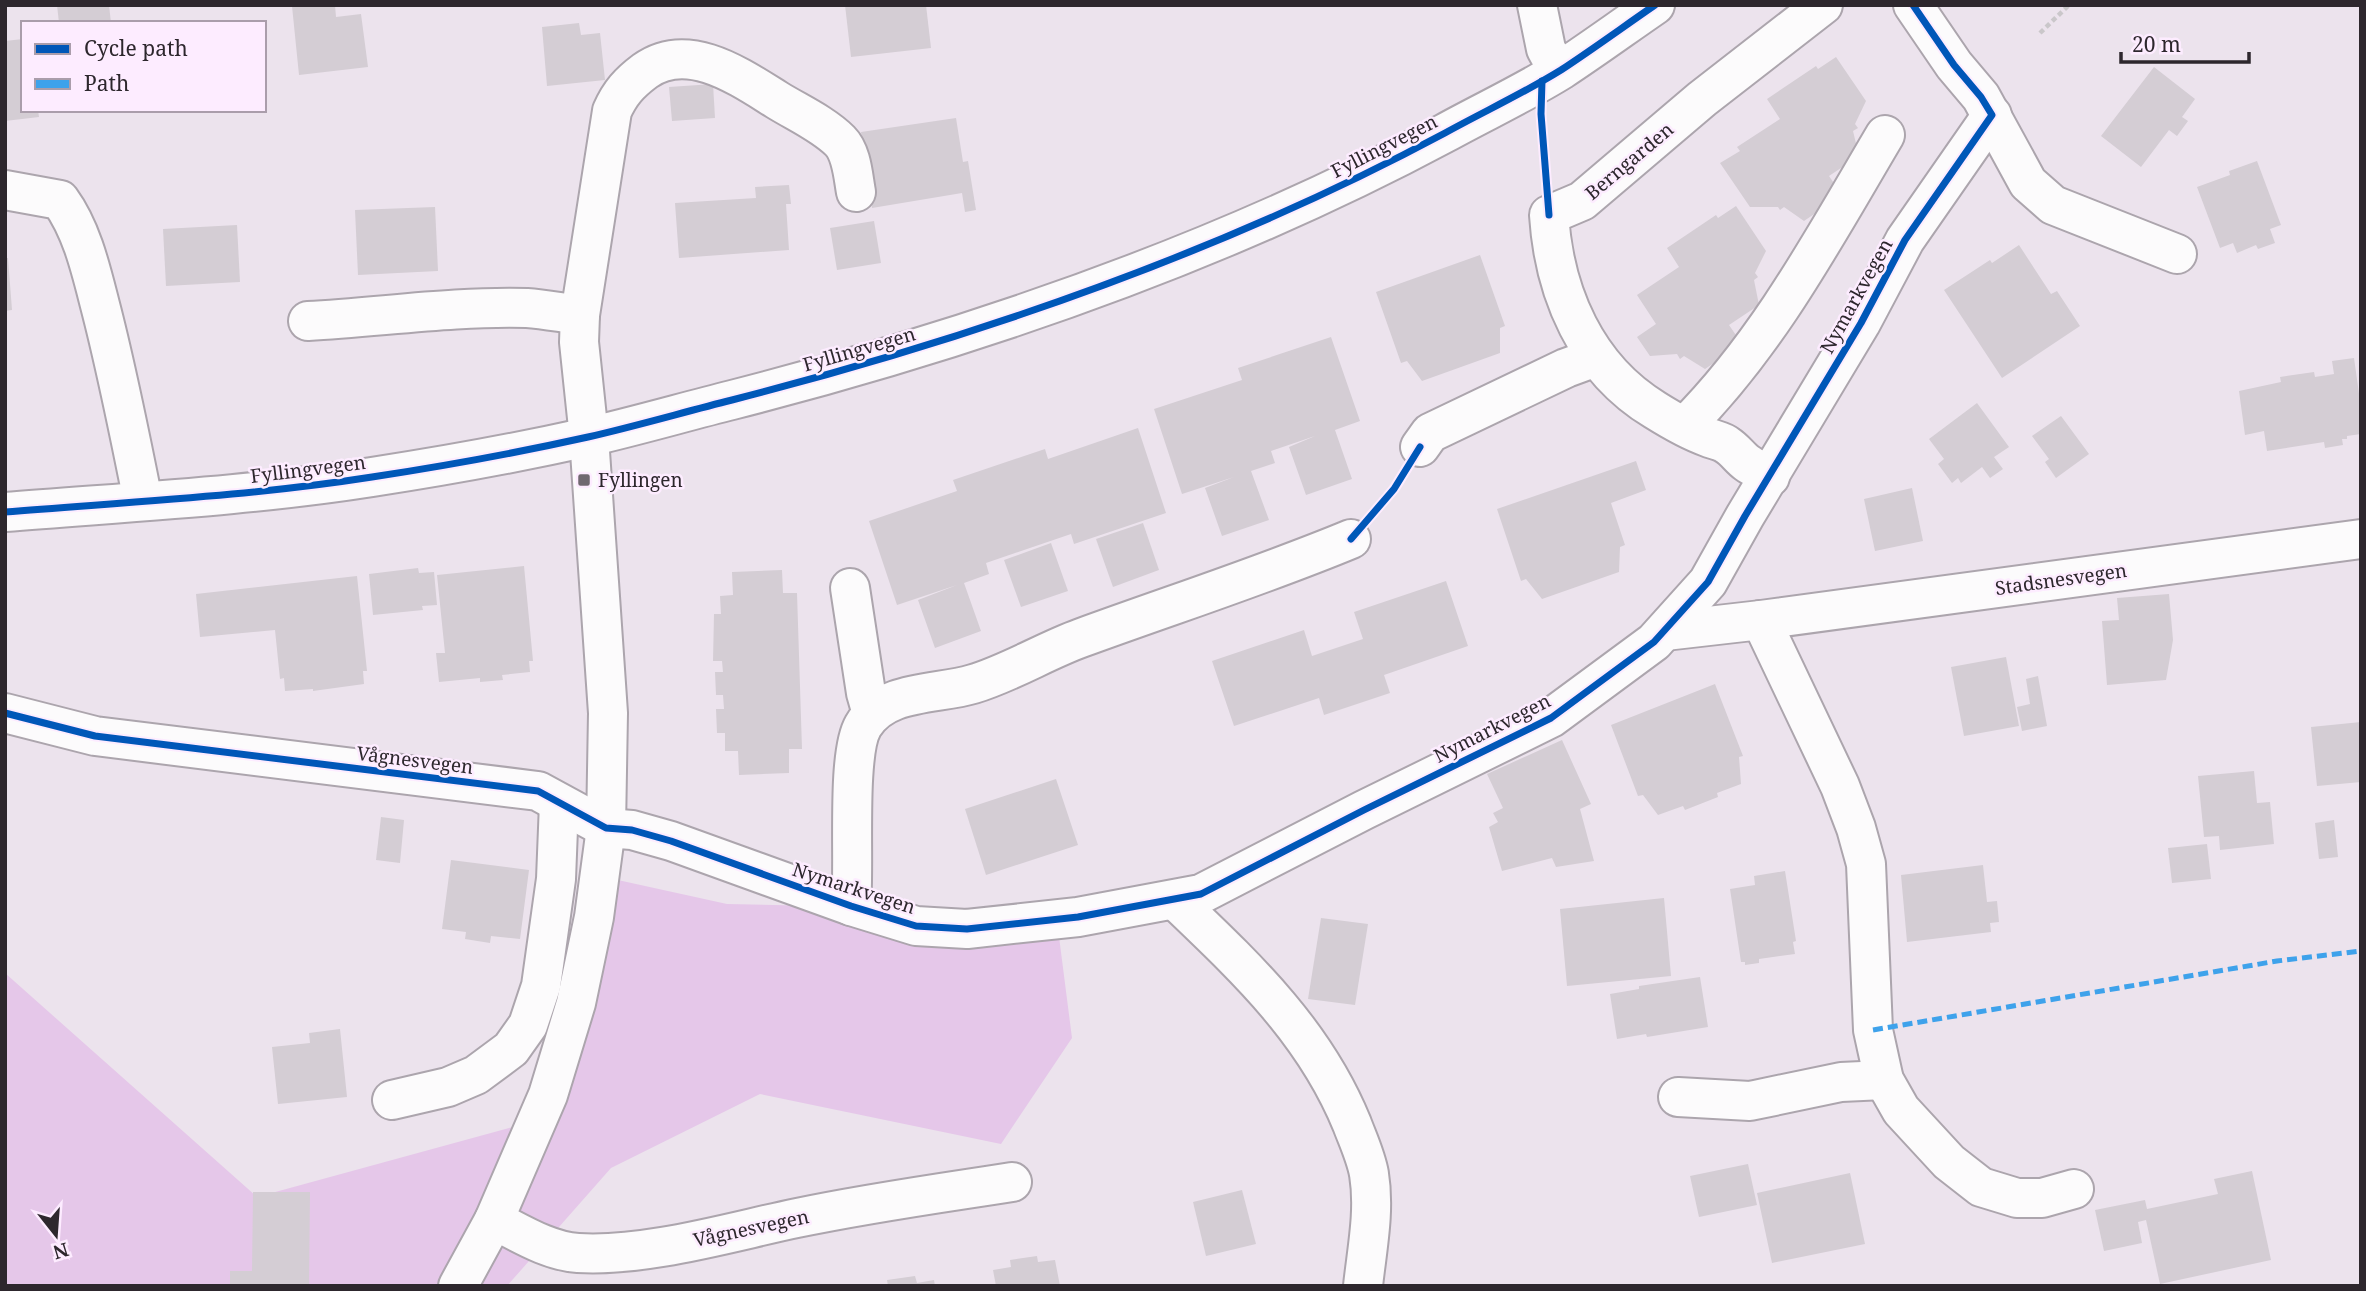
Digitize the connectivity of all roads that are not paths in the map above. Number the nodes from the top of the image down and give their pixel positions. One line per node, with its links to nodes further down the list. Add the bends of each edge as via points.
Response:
1 (1537, 5): 5 (street, via 1546,49)
2 (1655, 5): 5 (street, Fyllingvegen)
3 (1823, 5): 13 (street, Berngarden, via 1582,201 1549,215 1551,243 1568,305)
4 (1913, 5): 6 (street)
5 (1558, 71): 15 (street, Fyllingvegen, via 1379,168 1168,261 951,339)
6 (1992, 115): 10 (street, via 2028,183 2053,205); 17 (street, Nymarkvegen, via 1905,240)
7 (1885, 135): 14 (street, via 1803,274 1742,362)
8 (5, 190): 18 (street, via 60,200 69,213 91,268 107,330)
9 (856, 192): 11 (street, via 841,141 813,122 729,70 696,61 657,62 629,83 612,111)
10 (2177, 254)
11 (580, 315): 12 (street, via 529,308); 15 (street)
12 (308, 321)
13 (1596, 357): 14 (street, Berngarden, via 1629,390); 16 (street, via 1430,433)
14 (1685, 426): 17 (street, Berngarden, via 1726,444)
15 (589, 437): 18 (street, Fyllingvegen, via 368,478); 28 (street, via 608,713)
16 (1420, 447)
17 (1770, 477): 24 (street, Nymarkvegen, via 1708,582)
18 (143, 501): 19 (street, Fyllingvegen)
19 (5, 512)
20 (1351, 539): 26 (street, via 1077,639 974,684 897,699)
21 (2361, 539): 23 (street, Stadsnesvegen)
22 (850, 588): 26 (street)
23 (1761, 620): 24 (street, Stadsnesvegen); 31 (street, via 1840,786 1866,864 1873,1030)
24 (1665, 631): 29 (street, Nymarkvegen, via 1551,718 1237,877)
25 (5, 713): 27 (street, Vågnesvegen, via 95,736 538,791)
26 (872, 714): 30 (street, Nymarkvegen, via 857,739)
27 (559, 803): 28 (street, Vågnesvegen); 33 (street, via 556,879 541,986 527,1025 511,1049 476,1075 448,1087)
28 (606, 828): 30 (street, Nymarkvegen, via 671,841); 36 (street, via 576,1003 548,1095)
29 (1175, 900): 30 (street, Nymarkvegen, via 968,929 916,926); 38 (street, via 1261,982 1308,1042 1338,1091 1369,1175 1371,1220)
30 (851, 906)
31 (1884, 1080): 32 (street, via 1841,1082 1750,1101); 35 (street, via 1901,1110 1949,1162 1982,1187 2017,1198 2042,1198)
32 (1678, 1097)
33 (392, 1100)
34 (1012, 1182): 36 (street, Vågnesvegen, via 620,1252 557,1249)
35 (2074, 1189)
36 (494, 1220): 37 (street)
37 (458, 1286)
38 (1363, 1286)

